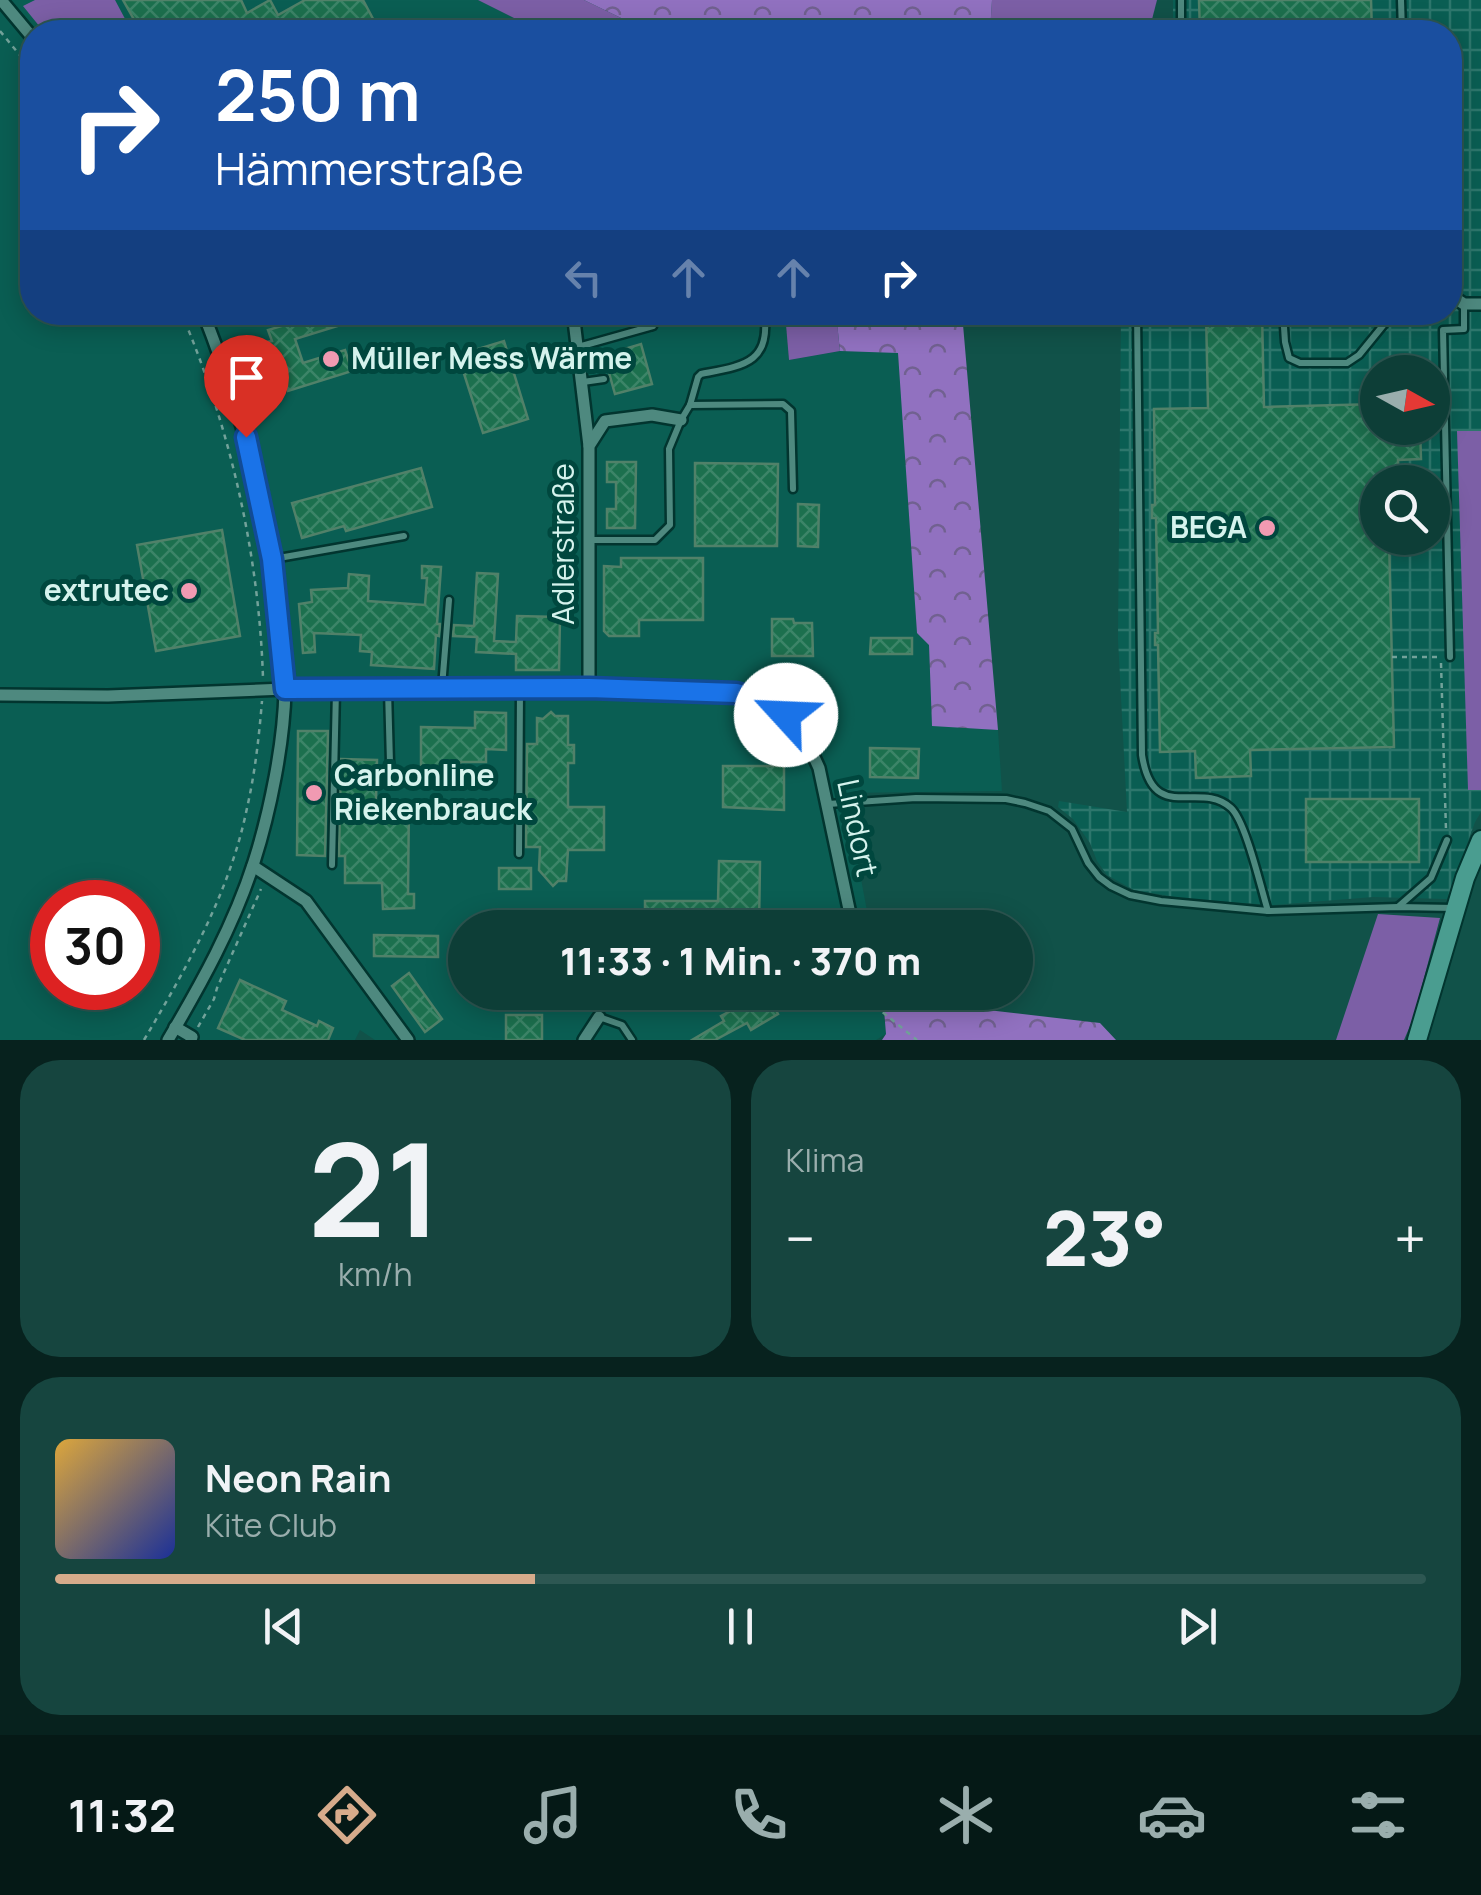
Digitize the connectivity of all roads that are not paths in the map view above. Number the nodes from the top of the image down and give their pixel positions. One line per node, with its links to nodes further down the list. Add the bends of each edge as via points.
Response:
1 (1, 0): 2 (street)
2 (20, 23)
3 (1464, 304): 4 (street); 23 (lane, via 1464,329 1443,330)
4 (1481, 304)
5 (208, 325): 21 (street, via 246,437)
6 (574, 325): 12 (street)
7 (764, 325): 15 (lane, via 754,360 701,374)
8 (1138, 325): 41 (lane, via 1146,776 1163,794 1233,809)
9 (1284, 325): 10 (lane, via 1295,362 1348,363)
10 (1383, 325)
11 (653, 326): 12 (lane)
12 (577, 348): 14 (street)
13 (604, 378): 14 (lane)
14 (582, 382): 17 (street)
15 (690, 405): 16 (lane); 18 (lane, via 783,404 791,410)
16 (681, 420): 17 (street, Adlerstraße, via 652,415 605,421); 20 (lane, via 669,449 670,525 655,540)
17 (590, 446): 20 (street, Adlerstraße)
18 (793, 489)
19 (404, 536): 21 (lane)
20 (589, 540): 25 (street, Adlerstraße)
21 (272, 559): 26 (street)
22 (449, 600): 29 (lane)
23 (1450, 657)
24 (520, 688): 25 (street, Lindort); 29 (street, Lindort); 35 (lane)
25 (589, 688): 32 (street, Lindort, via 736,693 761,700 803,733)
26 (285, 689): 27 (street, Lindort); 30 (street, Lindort); 37 (street)
27 (336, 689): 28 (street, Lindort); 36 (lane)
28 (388, 689): 29 (street, Lindort); 31 (lane)
29 (442, 689)
30 (0, 696)
31 (390, 763)
32 (828, 804): 40 (street, Lindort); 41 (lane, via 1025,802 1072,829 1099,877 1130,894)
33 (1446, 840): 38 (lane, via 1431,878)
34 (1481, 840): 39 (main road)
35 (519, 854)
36 (332, 864)
37 (253, 866): 43 (street); 46 (street, via 306,901)
38 (1398, 907): 39 (lane); 41 (lane)
39 (1456, 908): 49 (main road)
40 (849, 910)
41 (1268, 911)
42 (600, 1017): 47 (street); 48 (lane, via 622,1024)
43 (175, 1027): 44 (street); 45 (street)
44 (192, 1039)
45 (168, 1040)
46 (408, 1040)
47 (584, 1040)
48 (632, 1040)
49 (1417, 1040)

